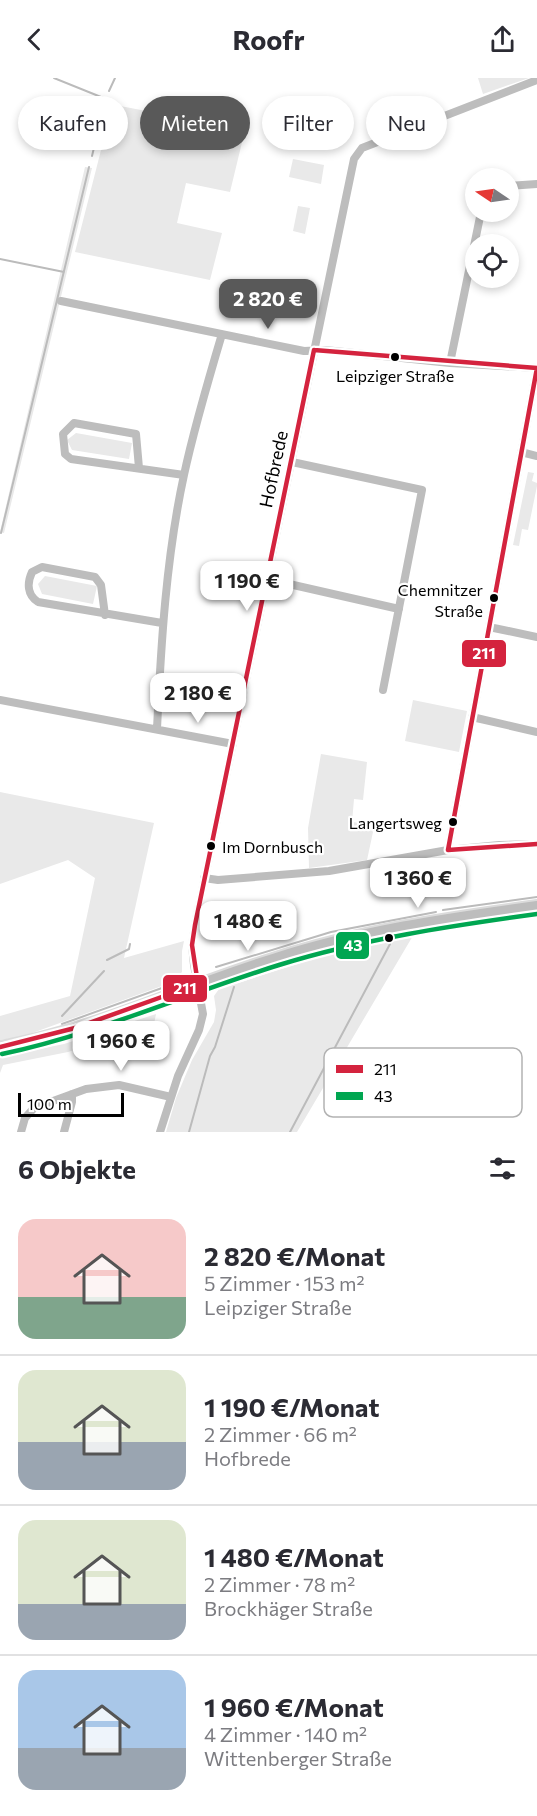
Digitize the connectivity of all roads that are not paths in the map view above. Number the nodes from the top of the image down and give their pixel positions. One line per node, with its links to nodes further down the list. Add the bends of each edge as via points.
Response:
1 (537, 80): 7 (street, Hofbrede, via 357,152)
2 (537, 184): 3 (street)
3 (519, 185)
4 (479, 222): 8 (street)
5 (61, 301): 6 (street)
6 (222, 334): 7 (street); 14 (street)
7 (314, 350): 8 (street); 12 (street, Hofbrede)
8 (450, 363): 9 (street)
9 (537, 368): 10 (street)
10 (521, 452): 11 (street); 19 (street)
11 (537, 456)
12 (292, 462): 15 (street, Hofbrede); 16 (street, via 422,490)
13 (139, 468): 13 (street, via 136,434 74,423 63,434 65,454 71,459); 14 (street)
14 (184, 475): 18 (street)
15 (267, 579): 16 (street); 26 (street, Hofbrede)
16 (399, 609): 21 (street)
17 (105, 615): 17 (street, via 101,585 95,577 42,567 32,572 29,590 38,602); 18 (street)
18 (162, 623): 24 (street)
19 (489, 627): 20 (street); 23 (street)
20 (537, 637)
21 (383, 690)
22 (0, 700): 24 (street)
23 (472, 717): 25 (street); 28 (street)
24 (157, 729): 26 (street)
25 (537, 732)
26 (233, 744): 29 (street, Hofbrede)
27 (537, 844): 28 (street)
28 (448, 850): 29 (street, via 329,871)
29 (204, 878): 31 (street, Hofbrede, via 192,945)
30 (537, 906): 31 (main road, via 345,939)
31 (198, 984): 32 (main road, via 35,1041); 34 (street, Hofbrede, via 202,1014 199,1030)
32 (0, 1047)
33 (72, 1094): 34 (street, via 119,1085); 35 (street, via 29,1111); 36 (street)
34 (171, 1097): 37 (street, Hofbrede)
35 (21, 1132)
36 (64, 1132)
37 (160, 1132)

